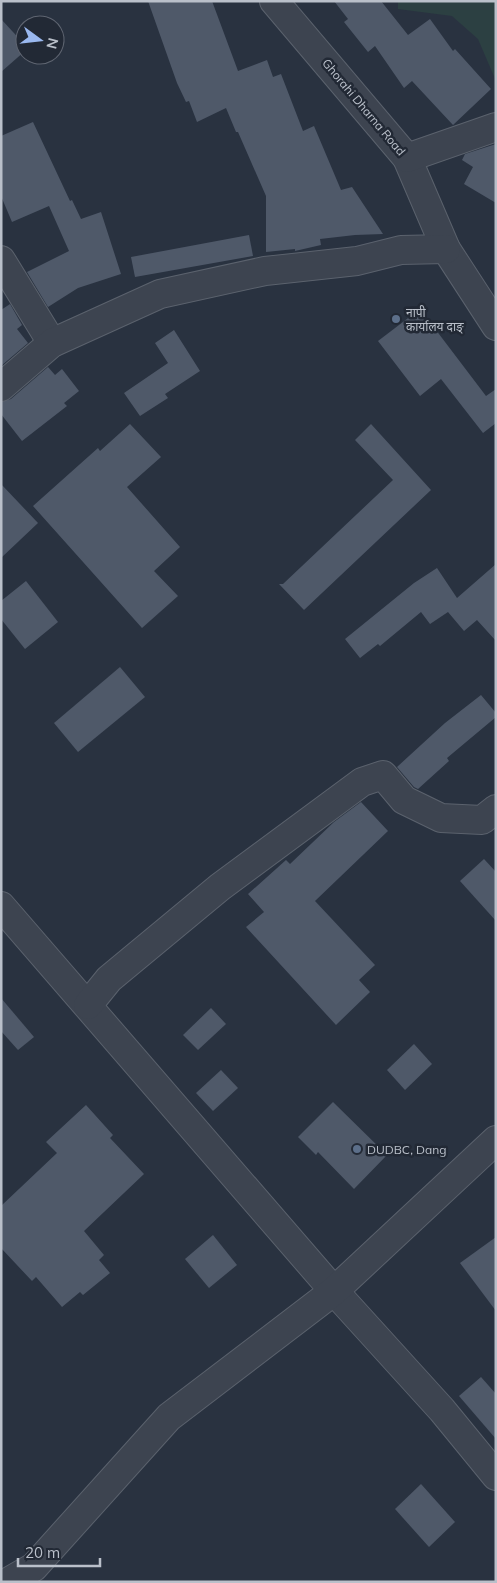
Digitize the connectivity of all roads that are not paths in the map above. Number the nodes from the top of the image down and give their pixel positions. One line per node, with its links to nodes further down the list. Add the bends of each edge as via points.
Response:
1 (274, 1): 3 (street, Ghorahi Dharna Road)
2 (495, 129): 3 (street)
3 (407, 158): 4 (street, Ghorahi Dharna Road)
4 (446, 249): 6 (street, Ghorahi Dharna Road); 7 (street, via 401,250 357,260 265,271 160,294)
5 (1, 260): 7 (street)
6 (496, 326)
7 (52, 343): 8 (street)
8 (1, 387)
9 (496, 809): 11 (street, via 482,820 440,818 404,800 383,775 362,782 213,893 109,979)
10 (1, 906): 11 (street)
11 (88, 1005): 13 (street)
12 (496, 1140): 13 (street)
13 (334, 1291): 14 (street, via 442,1410); 15 (street, via 169,1417)
14 (496, 1476)
15 (39, 1574): 16 (street)
16 (8, 1582)

